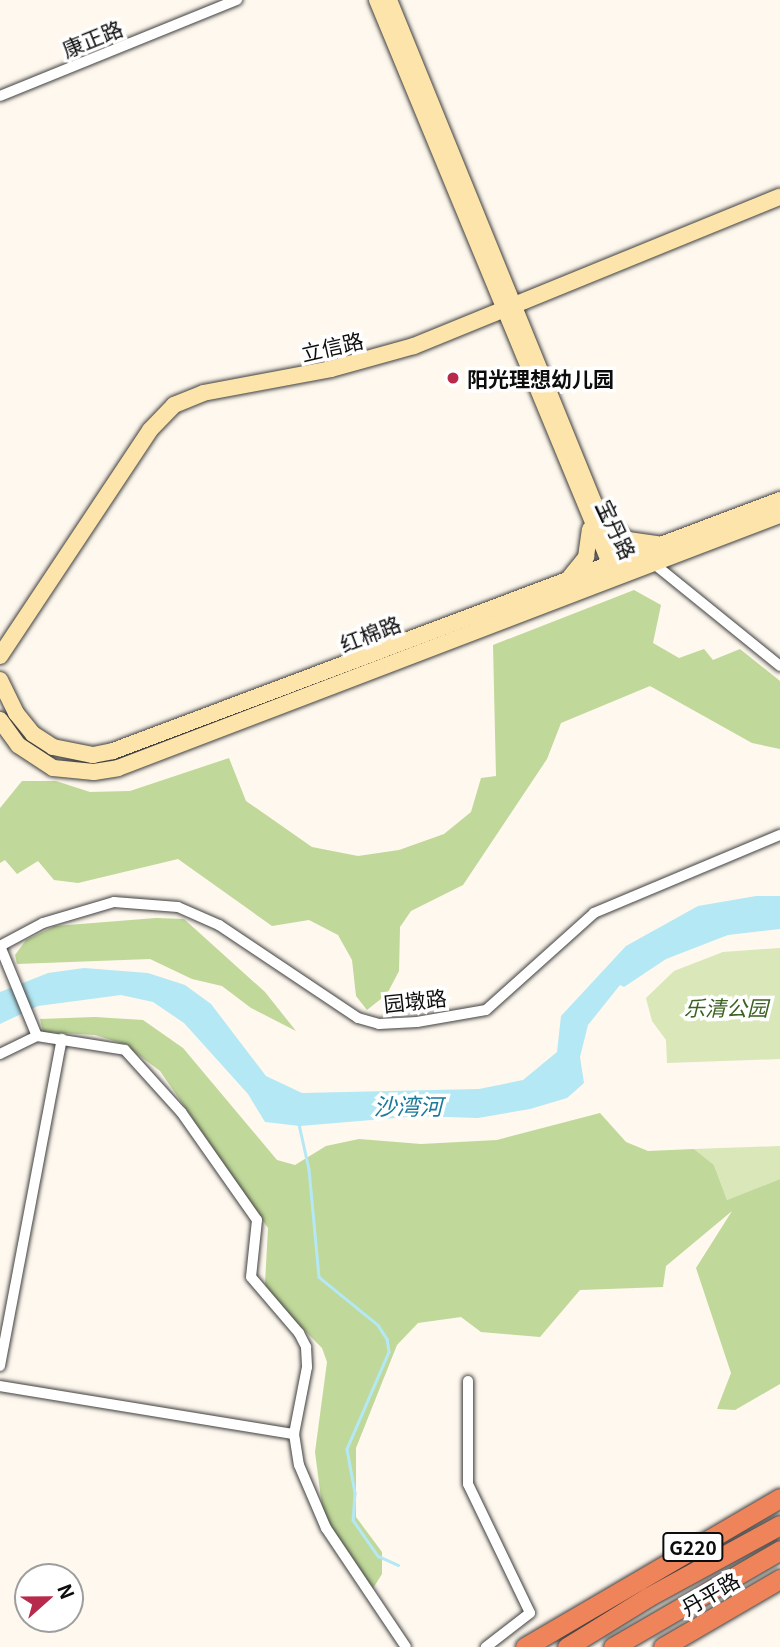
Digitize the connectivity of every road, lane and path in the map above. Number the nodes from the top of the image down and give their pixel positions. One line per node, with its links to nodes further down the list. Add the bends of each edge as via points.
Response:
1 (237, 0): 4 (street, 康正路)
2 (377, 0): 6 (street, 宝丹路)
3 (389, 0): 6 (street, 宝丹路)
4 (0, 96)
5 (780, 197): 6 (street, 立信路)
6 (508, 308): 9 (street, 宝丹路); 14 (street, 立信路, via 374,358 203,393 174,405 150,430)
7 (780, 500): 10 (street, 红棉路)
8 (780, 514): 11 (street, 红棉路)
9 (595, 521): 10 (street, via 628,540); 12 (street, 宝丹路); 13 (street, via 586,557)
10 (667, 543): 12 (street, 红棉路)
11 (653, 563): 12 (street, 红棉路); 15 (street)
12 (614, 568): 13 (street, 红棉路); 17 (street, 红棉路, via 118,768 94,772 53,768 18,745)
13 (564, 582): 16 (street, 红棉路, via 93,755 53,747 33,734 16,713)
14 (0, 656)
15 (780, 667)
16 (0, 680)
17 (0, 720)
18 (780, 835): 19 (street, 园墩路, via 594,914 486,1010 417,1022 379,1024 358,1018 219,925 178,907 114,902 43,923)
19 (0, 946): 20 (street)
20 (37, 1036): 21 (street); 22 (street)
21 (62, 1039): 23 (street); 26 (street, via 125,1050 181,1112 257,1220 251,1277 299,1333 306,1348)
22 (0, 1054)
23 (0, 1366)
24 (468, 1381): 34 (street, via 468,1484 530,1613)
25 (0, 1386): 26 (street)
26 (295, 1434): 33 (street, via 299,1465 326,1528)
27 (780, 1498): 35 (highway, G220)
28 (780, 1523): 31 (highway)
29 (780, 1552): 32 (highway)
30 (780, 1579): 40 (highway, 丹平路)
31 (648, 1597): 36 (highway); 37 (highway)
32 (658, 1619): 38 (highway); 39 (highway)
33 (406, 1647)
34 (486, 1647)
35 (525, 1647)
36 (558, 1647)
37 (568, 1647)
38 (613, 1647)
39 (621, 1647)
40 (663, 1647)

